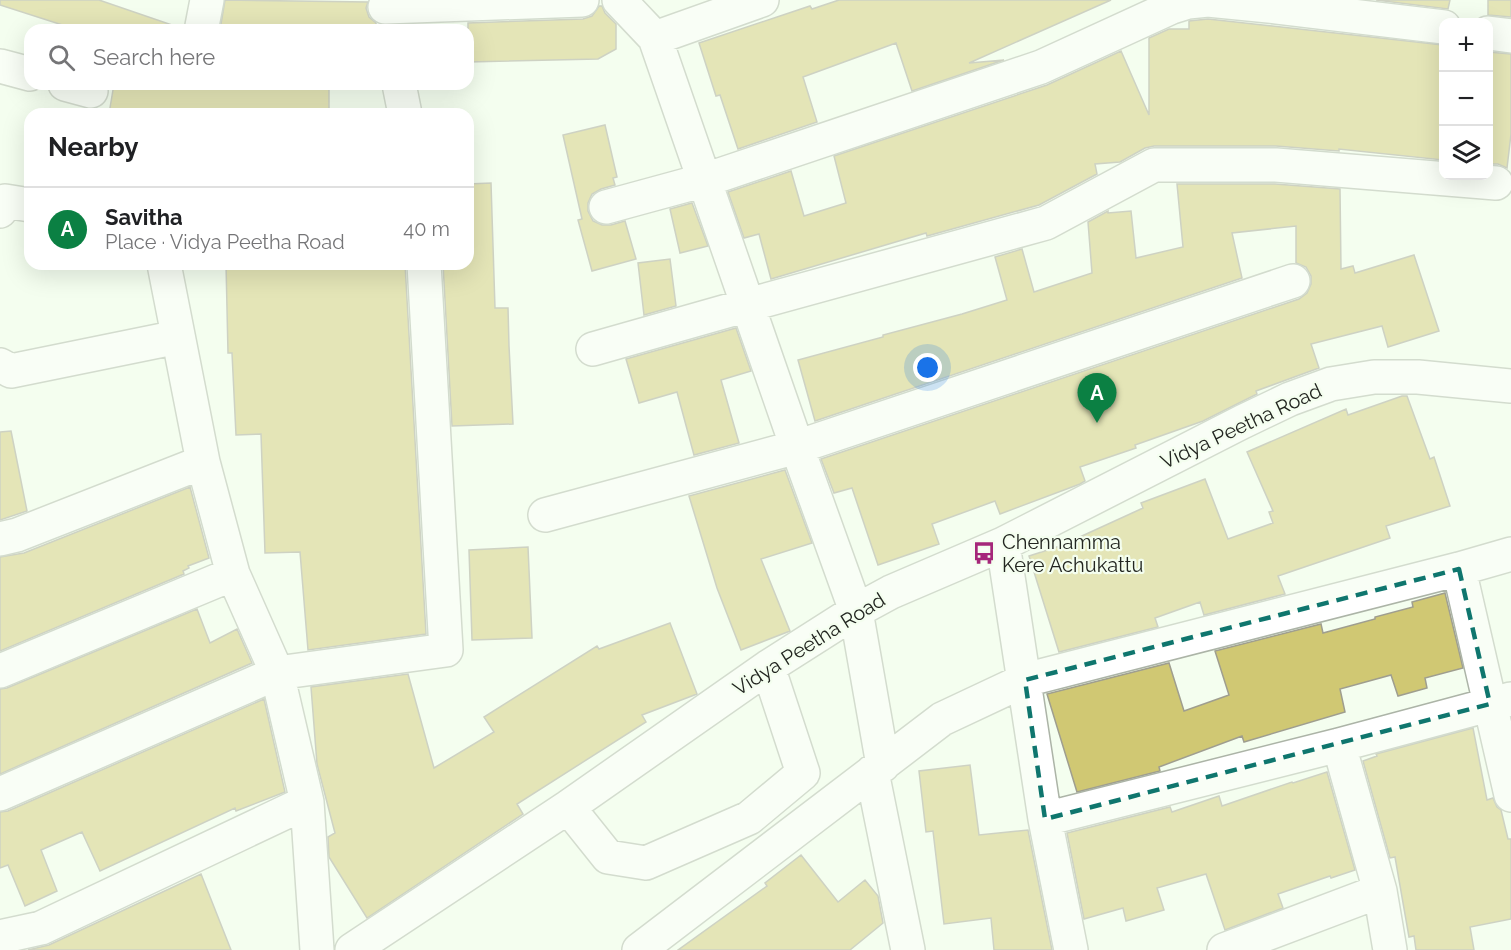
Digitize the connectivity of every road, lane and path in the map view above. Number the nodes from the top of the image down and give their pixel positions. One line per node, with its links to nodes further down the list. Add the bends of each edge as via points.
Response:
1 (582, 0): 4 (street)
2 (619, 0): 8 (street)
3 (762, 0): 8 (street)
4 (387, 12)
5 (1439, 27): 13 (street, via 1208,0 1188,2 1041,67)
6 (1493, 34): 7 (street)
7 (1511, 36)
8 (656, 38): 13 (street)
9 (0, 66): 10 (street)
10 (24, 72)
11 (400, 90): 12 (street)
12 (404, 108)
13 (705, 180): 16 (street); 21 (street)
14 (1496, 183): 21 (street, via 1276,165 1154,165 1046,223)
15 (24, 204): 17 (street, via 5,201)
16 (606, 207)
17 (0, 211)
18 (165, 270): 22 (street)
19 (424, 270): 37 (street, via 446,650)
20 (1293, 281): 26 (street)
21 (748, 305): 23 (street); 26 (street)
22 (178, 337): 24 (street, via 11,371); 27 (street)
23 (593, 349)
24 (0, 365)
25 (1511, 386): 30 (street, Vidya Peetha Road, via 1418,377 1374,377 1331,384 1242,422)
26 (797, 447): 28 (street); 34 (street)
27 (202, 462): 29 (street, via 17,536); 33 (street)
28 (545, 515)
29 (0, 539)
30 (1003, 544): 34 (street, Vidya Peetha Road); 38 (street)
31 (1511, 554): 32 (street)
32 (1459, 569): 38 (street); 39 (street)
33 (233, 574): 36 (street); 37 (street)
34 (856, 611): 35 (street, Vidya Peetha Road); 41 (street)
35 (768, 667): 45 (street, Vidya Peetha Road); 45 (street, via 803,773 749,818 646,863 608,857)
36 (0, 671)
37 (277, 673): 42 (street); 44 (street)
38 (1025, 680): 41 (street, via 942,720); 46 (street)
39 (1501, 701): 40 (street); 43 (street)
40 (1339, 745): 46 (street); 47 (street)
41 (877, 769): 49 (street); 52 (street)
42 (0, 794)
43 (1511, 795)
44 (308, 802): 48 (street, via 41,928); 50 (street)
45 (568, 807): 51 (street, Vidya Peetha Road)
46 (1045, 819): 53 (street)
47 (1380, 891): 54 (street); 55 (street)
48 (0, 937)
49 (905, 949)
50 (317, 950)
51 (352, 950)
52 (639, 950)
53 (1071, 950)
54 (1224, 950)
55 (1390, 950)

